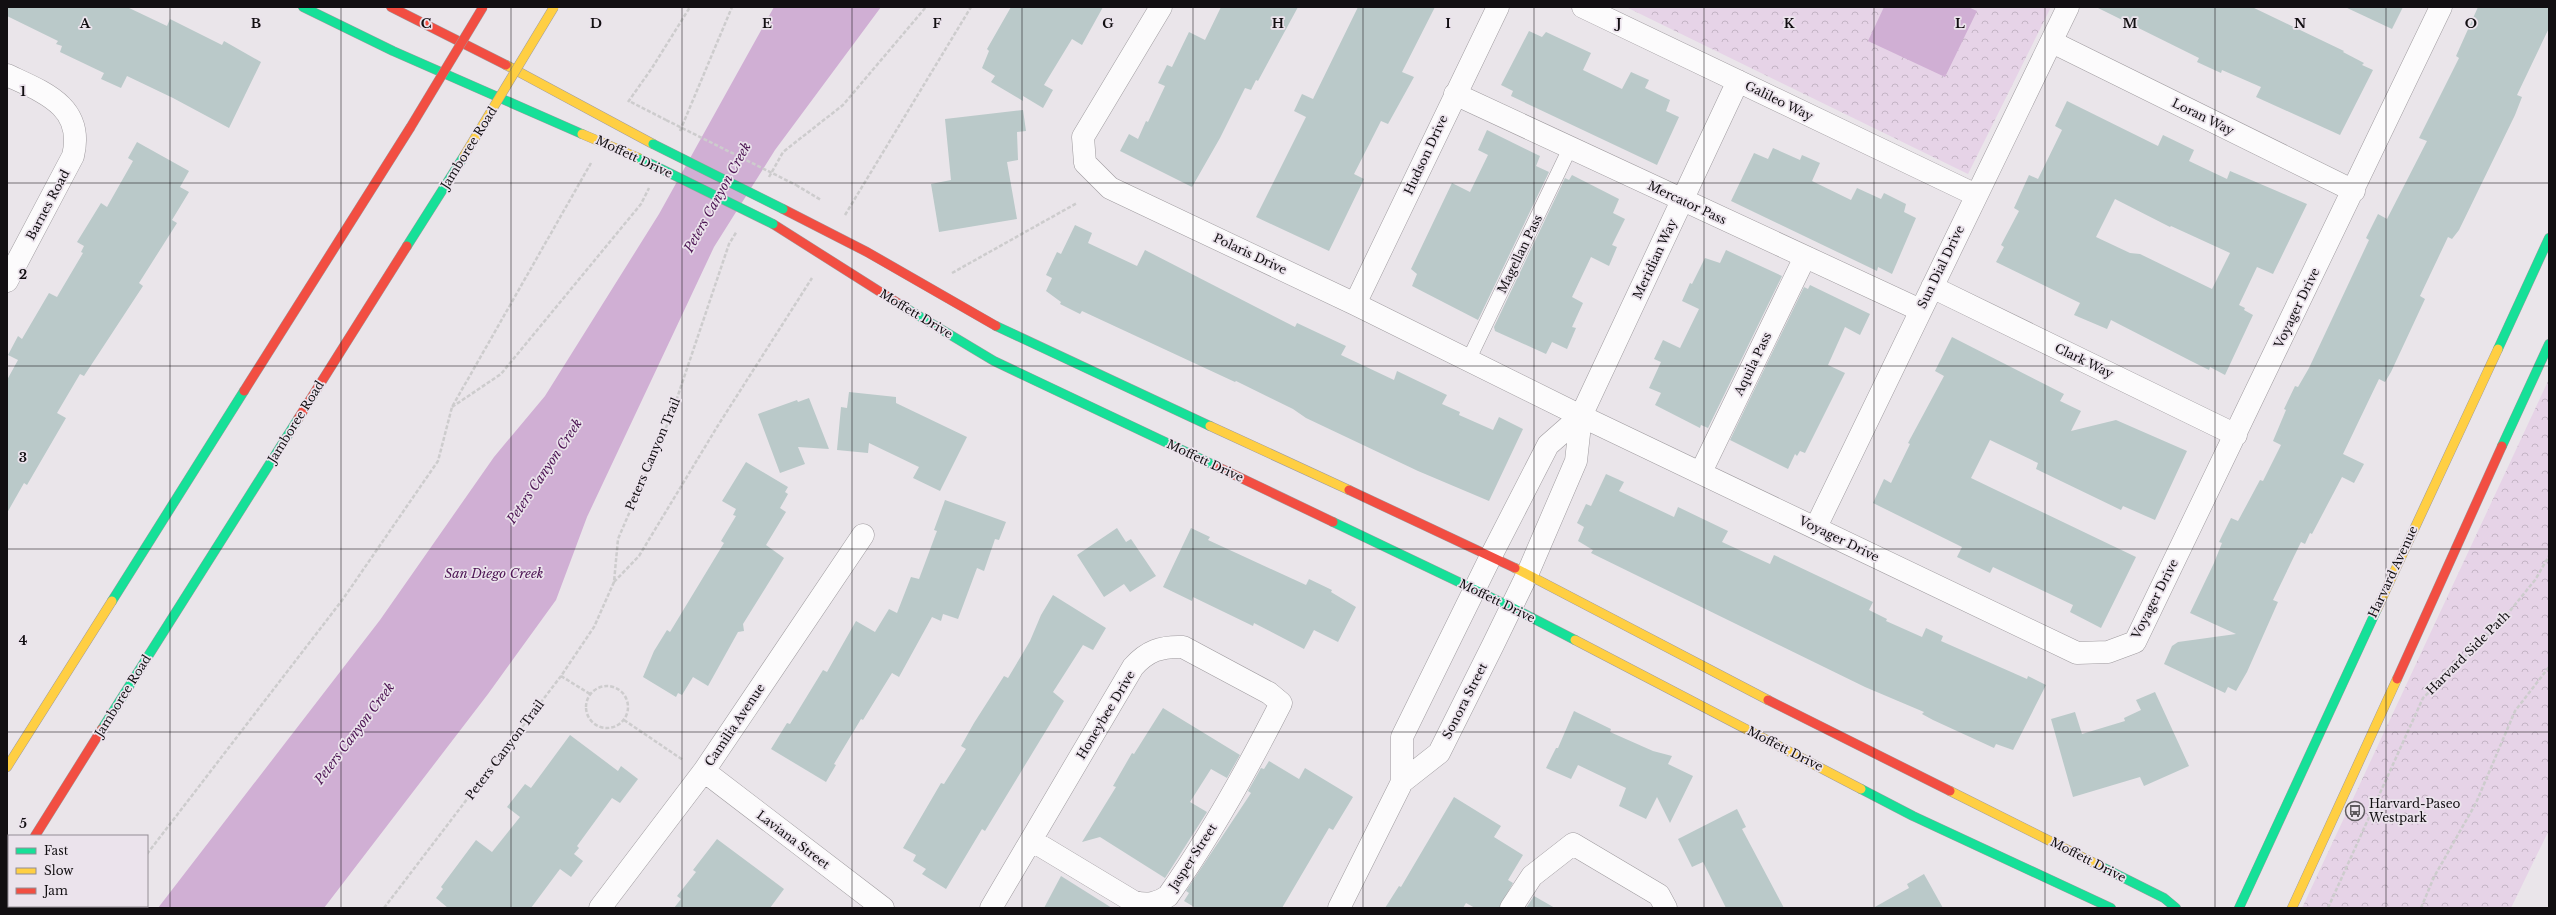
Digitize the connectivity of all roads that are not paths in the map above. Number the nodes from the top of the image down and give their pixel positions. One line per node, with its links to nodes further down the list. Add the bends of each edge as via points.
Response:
1 (303, 7): 33 (main road, Moffett Drive, bridge, via 393,51 642,160 773,224 851,275 994,361)
2 (391, 7): 31 (main road, Moffett Drive, bridge, via 867,252 1010,334)
3 (483, 7): 36 (main road, bridge, via 410,128)
4 (554, 7): 39 (main road, Jamboree Road, bridge, via 464,156)
5 (1161, 7): 22 (street, Polaris Drive, via 1083,137 1085,164 1110,188)
6 (1498, 7): 13 (street, Hudson Drive)
7 (1583, 7): 12 (street, Galileo Way)
8 (2068, 7): 10 (street, Sun Dial Drive)
9 (2441, 7): 15 (street, Voyager Drive)
10 (2052, 42): 15 (street, Loran Way); 16 (street, Sun Dial Drive)
11 (7, 75): 20 (street, Barnes Road, via 52,96 66,110 77,142 73,156)
12 (1738, 81): 16 (street, Galileo Way); 17 (street, Meridian Way)
13 (1455, 94): 14 (street, Mercator Pass); 22 (street, Hudson Drive)
14 (1570, 148): 17 (street, Mercator Pass); 25 (lane, Magellan Pass)
15 (2354, 191): 27 (street, Voyager Drive)
16 (1976, 195): 21 (street, Sun Dial Drive)
17 (1682, 200): 19 (street, Mercator Pass); 26 (street, Meridian Way)
18 (2549, 238): 49 (main road, Harvard Avenue)
19 (1806, 257): 23 (street, Mercator Pass); 28 (street, Aquila Pass)
20 (9, 272)
21 (1932, 287): 23 (street, Sun Dial Drive); 27 (street, Clark Way)
22 (1355, 304): 25 (street, Polaris Drive)
23 (1920, 310): 29 (street, Sun Dial Drive)
24 (2549, 344): 50 (main road)
25 (1469, 359): 26 (street, Polaris Drive)
26 (1581, 416): 28 (street, Voyager Drive); 31 (street, Meridian Way, via 1548,445); 32 (street, Meridian Way, via 1576,461)
27 (2236, 435): 29 (street, Voyager Drive, via 2135,642 2108,652 2077,654)
28 (1701, 472): 29 (street, Voyager Drive)
29 (1816, 528)
30 (862, 535): 37 (street, Camilia Avenue)
31 (1491, 556): 32 (main road, Moffett Drive); 33 (street, Meridian Way)
32 (1527, 575): 34 (street, Meridian Way); 48 (main road, Moffett Drive, via 1704,668 2164,898)
33 (1475, 589): 34 (main road, Moffett Drive); 38 (street, Sonora Street, via 1402,737)
34 (1511, 607): 38 (street, Sonora Street, via 1439,753); 47 (main road, Moffett Drive, via 1913,816)
35 (1281, 703): 40 (street, Honeybee Drive, via 1269,692 1183,647 1155,649 1142,657 1133,667); 40 (street, Jasper Street, via 1198,854 1168,896 1162,900 1144,904 1134,902)
36 (7, 767)
37 (703, 772): 41 (street, Camilia Avenue); 42 (street, Laviana Street)
38 (1402, 782): 44 (street, Sonora Street)
39 (36, 835)
40 (1031, 840): 43 (street, Honeybee Drive)
41 (600, 908)
42 (883, 908)
43 (991, 908)
44 (1339, 908)
45 (1511, 908): 46 (street, via 1532,876 1572,844 1659,895)
46 (1666, 908)
47 (2111, 908)
48 (2176, 908)
49 (2239, 908)
50 (2292, 908)

